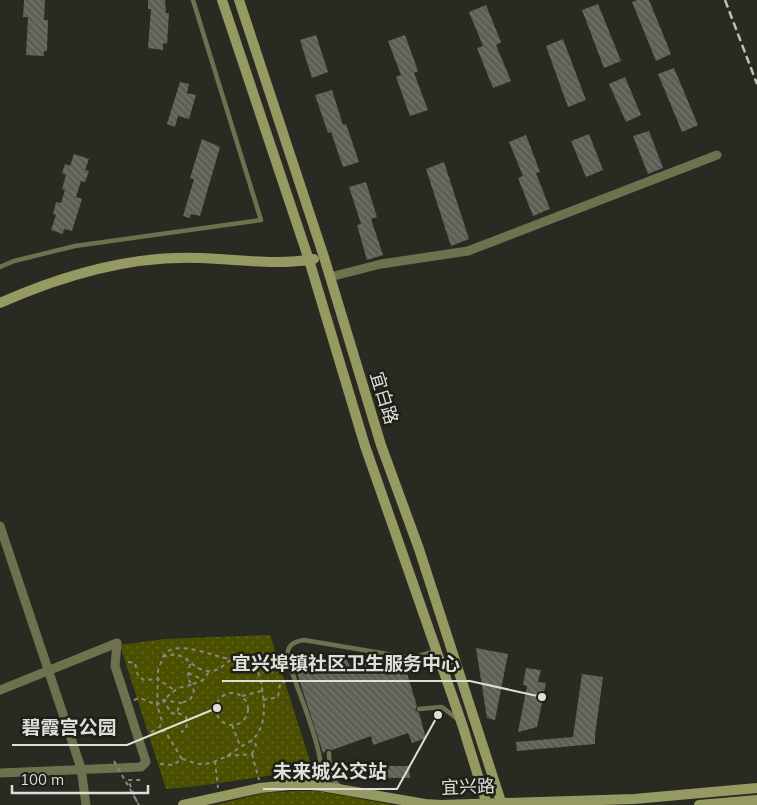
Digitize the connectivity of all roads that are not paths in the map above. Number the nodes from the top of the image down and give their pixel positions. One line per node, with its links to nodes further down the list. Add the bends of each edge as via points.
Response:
1 (194, 0): 7 (lane, via 261,220 75,246)
2 (222, 0): 6 (street)
3 (239, 0): 5 (street, 宜白路)
4 (717, 155): 8 (street, via 468,250 380,264)
5 (324, 257): 6 (street); 8 (street, 宜白路)
6 (309, 260): 9 (street, via 279,264 199,258 131,262 71,275); 11 (street, via 365,446)
7 (0, 267)
8 (330, 277): 27 (street, 宜白路, via 381,445 419,549)
9 (0, 303)
10 (0, 526): 14 (street)
11 (437, 651): 12 (lane); 17 (street)
12 (403, 657): 13 (lane); 21 (lane, via 342,645 298,641 291,644 287,653 320,758)
13 (378, 663)
14 (50, 670): 15 (street); 19 (street); 19 (street, via 117,643 115,666 146,762 144,766)
15 (0, 690)
16 (419, 709): 17 (lane, via 442,707)
17 (462, 724): 26 (street)
18 (329, 752): 23 (lane, via 330,776 335,784)
19 (81, 768): 20 (street); 28 (street)
20 (0, 773)
21 (321, 786): 23 (street, 宜兴路); 29 (street, 宜兴路, via 290,784 260,788)
22 (757, 788): 25 (street, 宜兴路, via 634,799)
23 (346, 790): 30 (street, 宜兴路)
24 (757, 800): 32 (street)
25 (543, 802): 27 (street, 宜兴路); 31 (street)
26 (486, 804): 27 (street, 宜兴路); 30 (street, 宜兴路)
27 (502, 804)
28 (86, 805)
29 (183, 805)
30 (449, 805)
31 (528, 805)
32 (699, 805)

